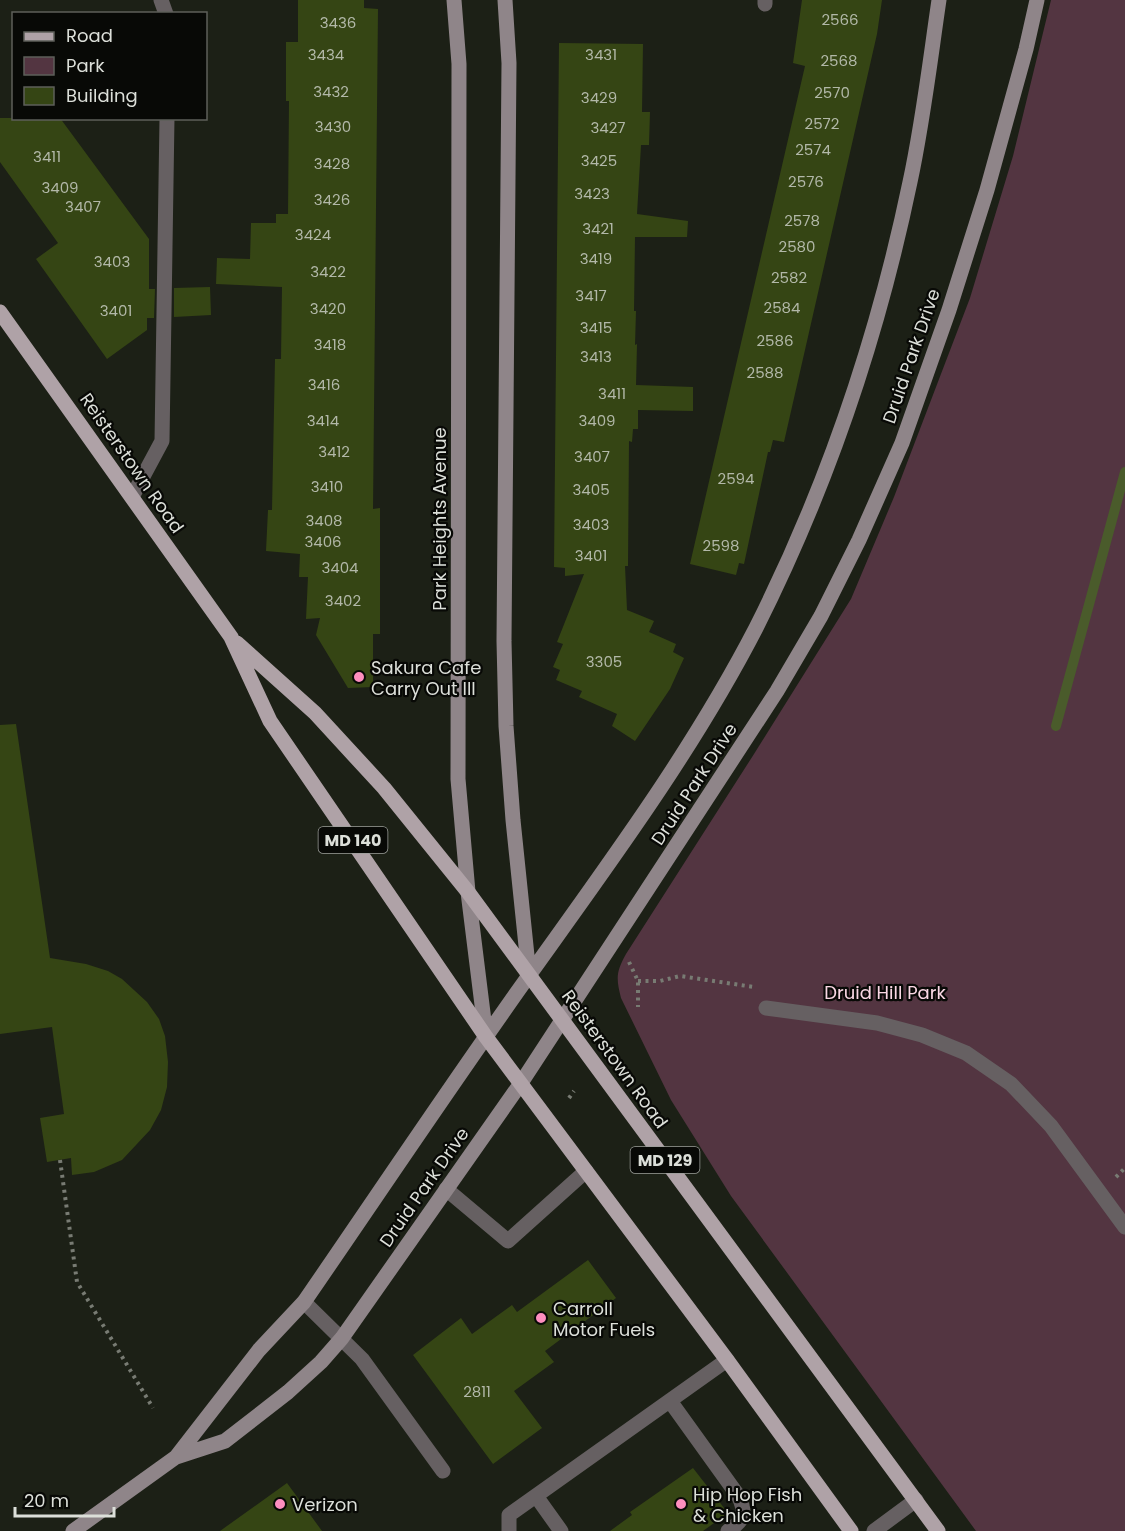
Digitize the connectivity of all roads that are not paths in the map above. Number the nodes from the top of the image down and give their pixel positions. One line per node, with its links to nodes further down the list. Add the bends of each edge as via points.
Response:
1 (454, 0): 9 (main road, Park Heights Avenue, via 459,64 458,779)
2 (505, 0): 10 (main road, via 506,726)
3 (939, 0): 10 (main road, Druid Park Drive, via 916,148 893,255 846,417 819,487 756,628 713,705 614,858)
4 (1037, 0): 12 (main road, Druid Park Drive, via 987,190 949,310 902,443 860,540 822,616 777,691)
5 (167, 120): 7 (street, via 162,441)
6 (0, 312): 7 (main road, Reisterstown Road / MD 140)
7 (132, 497): 8 (main road, Reisterstown Road / MD 140)
8 (231, 637): 9 (main road, Reisterstown Road / MD 140, via 315,713 384,788); 13 (main road, Reisterstown Road / MD 140, via 270,721)
9 (468, 892): 10 (main road, Reisterstown Road / MD 140); 13 (main road, Park Heights Avenue)
10 (529, 975): 12 (main road, Reisterstown Road / MD 129); 13 (main road, Druid Park Drive)
11 (766, 1008): 17 (street, via 877,1023 922,1035 966,1053 1011,1084 1052,1126)
12 (562, 1020): 14 (main road, Druid Park Drive); 25 (main road, Reisterstown Road / MD 129)
13 (486, 1037): 14 (main road, Reisterstown Road); 18 (main road, Druid Park Drive)
14 (521, 1083): 15 (main road, Reisterstown Road); 16 (main road, Druid Park Drive)
15 (586, 1171): 16 (street, via 507,1241); 20 (main road, Reisterstown Road)
16 (446, 1189): 19 (main road, Druid Park Drive)
17 (1121, 1221)
18 (304, 1302): 19 (street); 22 (main road, Druid Park Drive, via 259,1350)
19 (342, 1338): 22 (main road, Druid Park Drive, via 288,1392 225,1441); 23 (street, via 364,1362)
20 (727, 1360): 21 (street); 30 (main road, Reisterstown Road)
21 (670, 1401): 24 (street); 29 (street, via 740,1497 743,1516)
22 (176, 1457): 26 (main road, Druid Park Drive)
23 (443, 1471)
24 (536, 1496): 27 (street, via 509,1515); 28 (street)
25 (916, 1500): 31 (street); 32 (main road, Reisterstown Road / MD 129)
26 (73, 1531)
27 (509, 1531)
28 (561, 1531)
29 (728, 1531)
30 (851, 1531)
31 (874, 1531)
32 (938, 1531)

